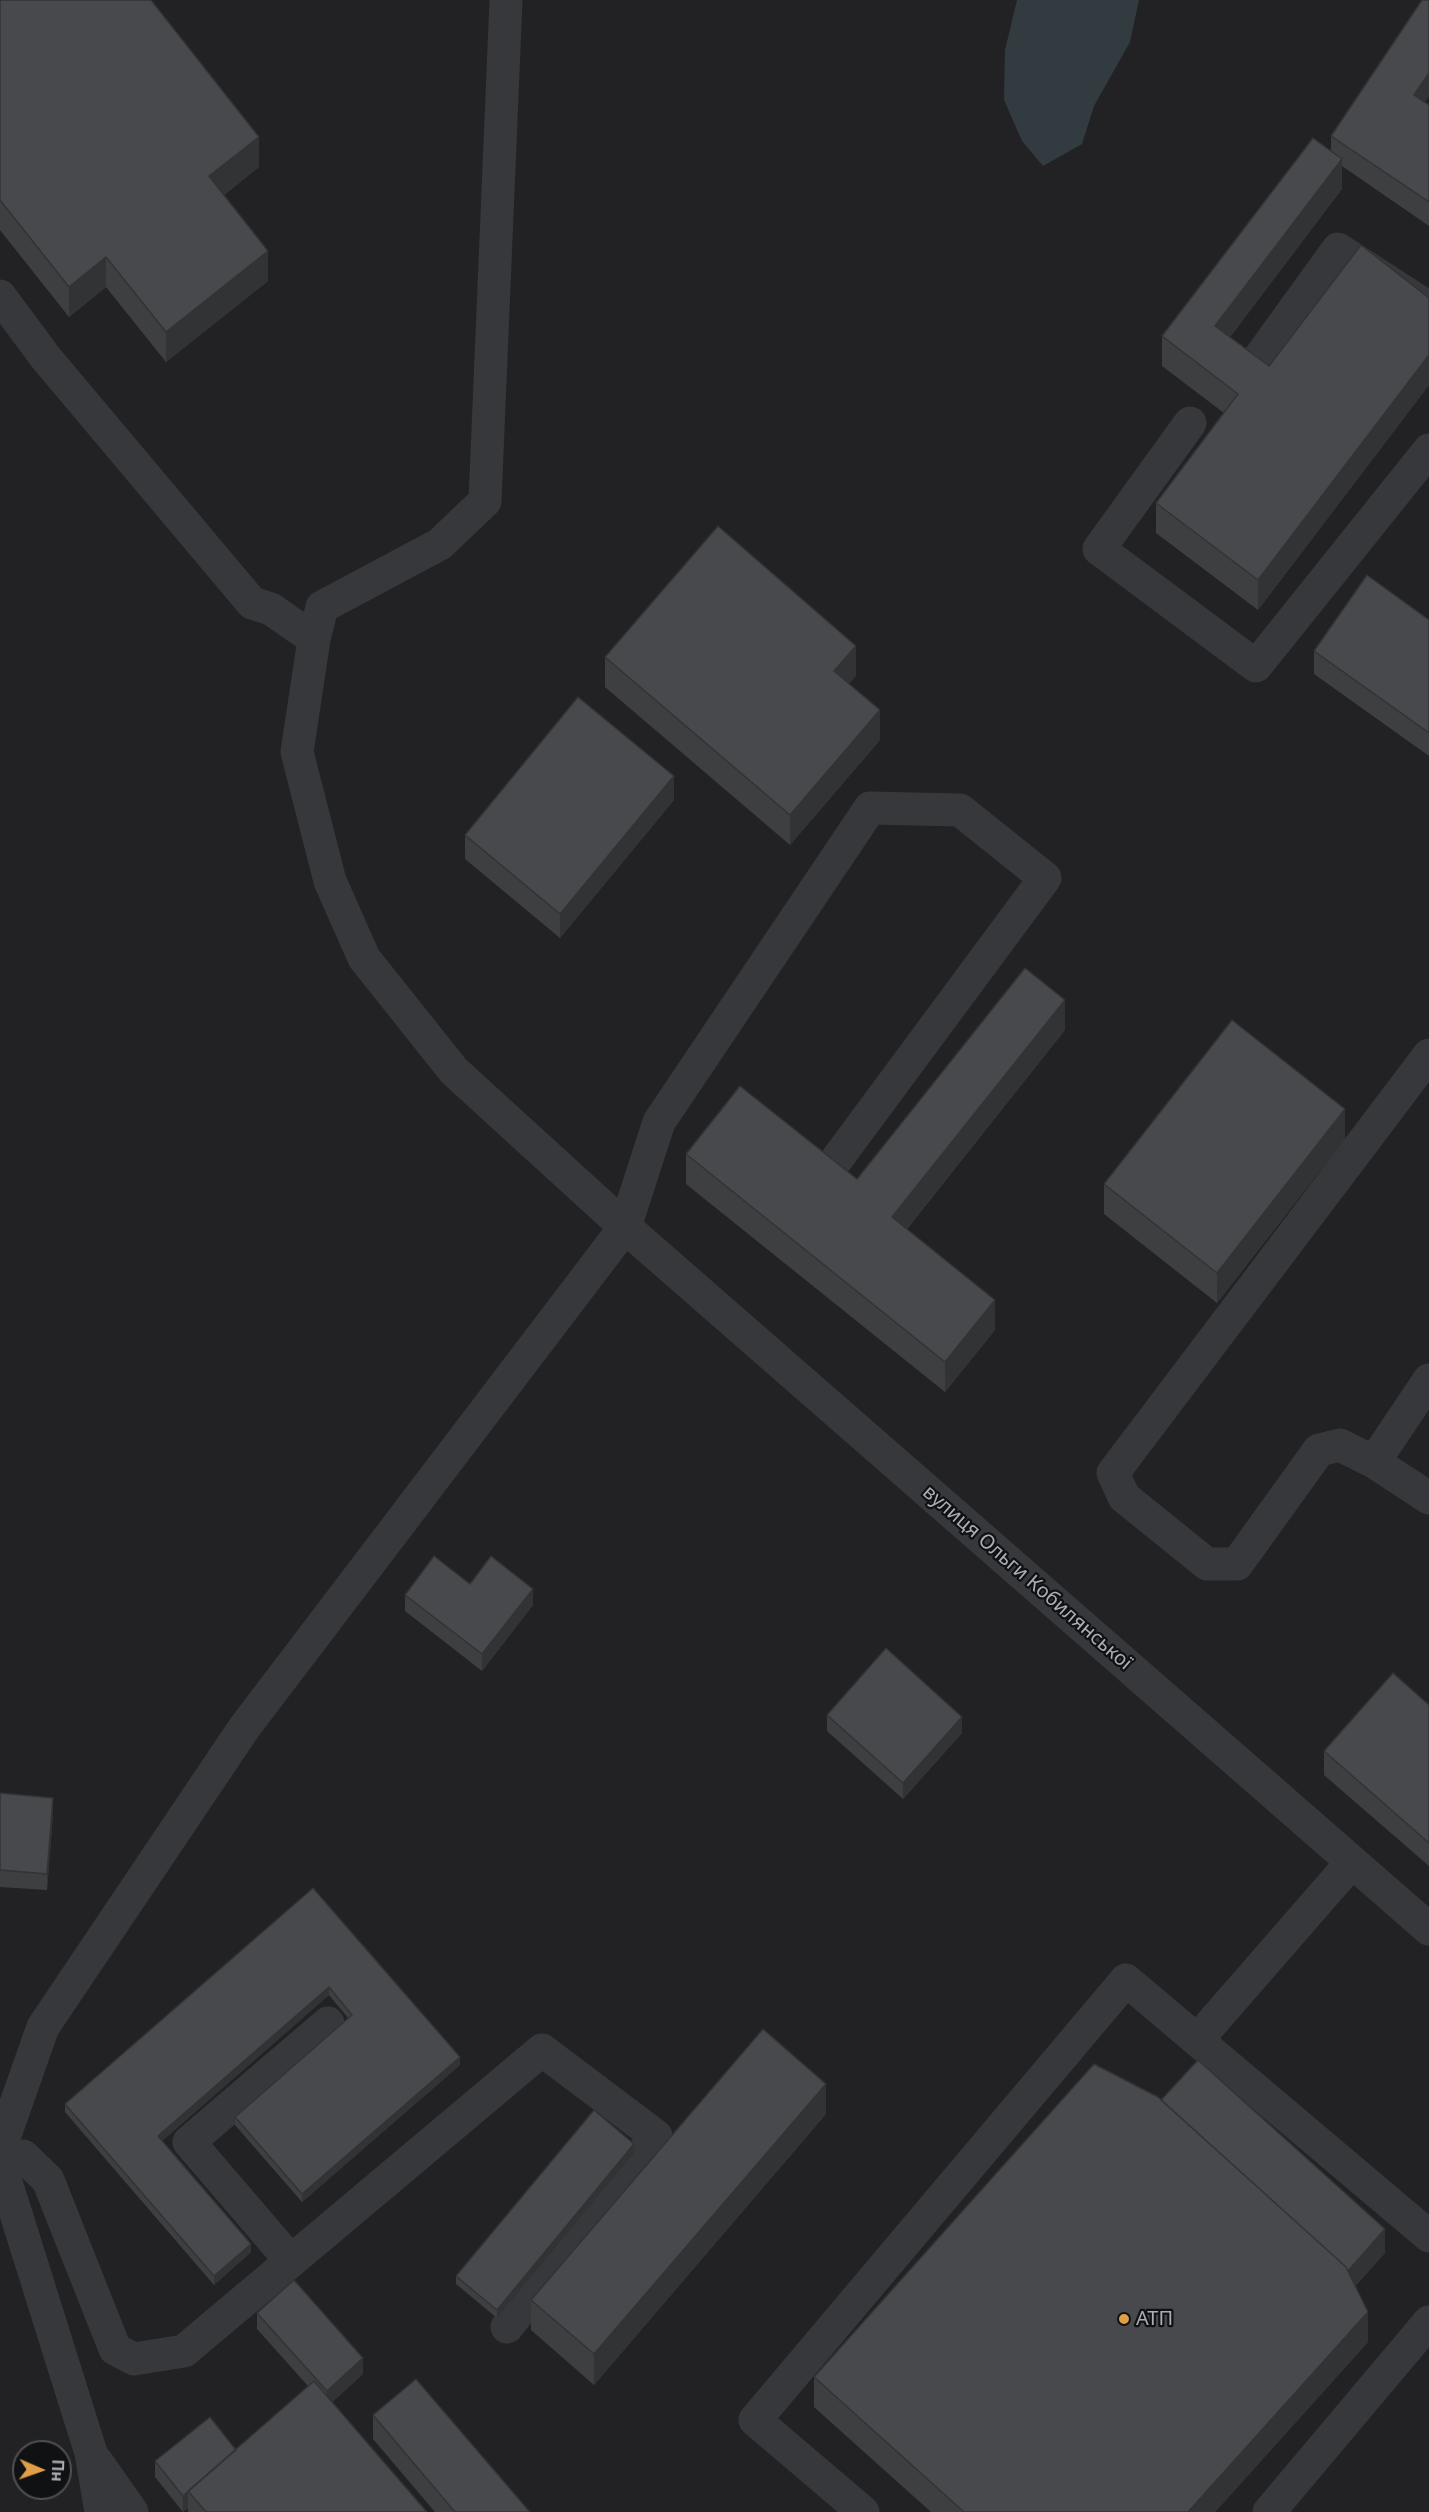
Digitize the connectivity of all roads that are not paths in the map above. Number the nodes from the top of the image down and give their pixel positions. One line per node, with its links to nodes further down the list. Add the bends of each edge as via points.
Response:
1 (506, 0): 7 (street, вулиця Ольги Кобилянської, via 485,501 440,544 322,607)
2 (0, 296): 7 (street, via 46,358 252,603 271,609)
3 (1429, 308): 4 (street, via 1338,249)
4 (1247, 375)
5 (1190, 423): 6 (street, via 1099,549 1256,666)
6 (1429, 450)
7 (314, 639): 10 (street, вулиця Ольги Кобилянської, via 297,752 330,881 364,958 454,1071)
8 (1429, 1055): 12 (street, via 1113,1473 1124,1497 1207,1564 1237,1564 1319,1450 1340,1444)
9 (837, 1159): 10 (street, via 1045,878 960,810 870,808 659,1122)
10 (626, 1227): 14 (street, вулиця Ольги Кобилянської); 18 (street, via 244,1728 43,2027)
11 (1429, 1380): 12 (street)
12 (1374, 1462): 13 (street)
13 (1429, 1498)
14 (1352, 1862): 15 (street, вулиця Ольги Кобилянської); 17 (street)
15 (1429, 1929)
16 (328, 2022): 22 (street, via 189,2142)
17 (1197, 2040): 21 (street); 28 (street, via 1126,1980 755,2420)
18 (0, 2149)
19 (0, 2156): 22 (street, via 23,2156 48,2180 115,2349 134,2360 184,2351)
20 (0, 2163): 25 (street)
21 (1429, 2236)
22 (291, 2261): 24 (street, via 542,2050 656,2136)
23 (1429, 2322): 29 (street)
24 (507, 2327)
25 (91, 2453): 26 (street); 27 (street)
26 (101, 2512)
27 (132, 2512)
28 (863, 2512)
29 (1269, 2512)

